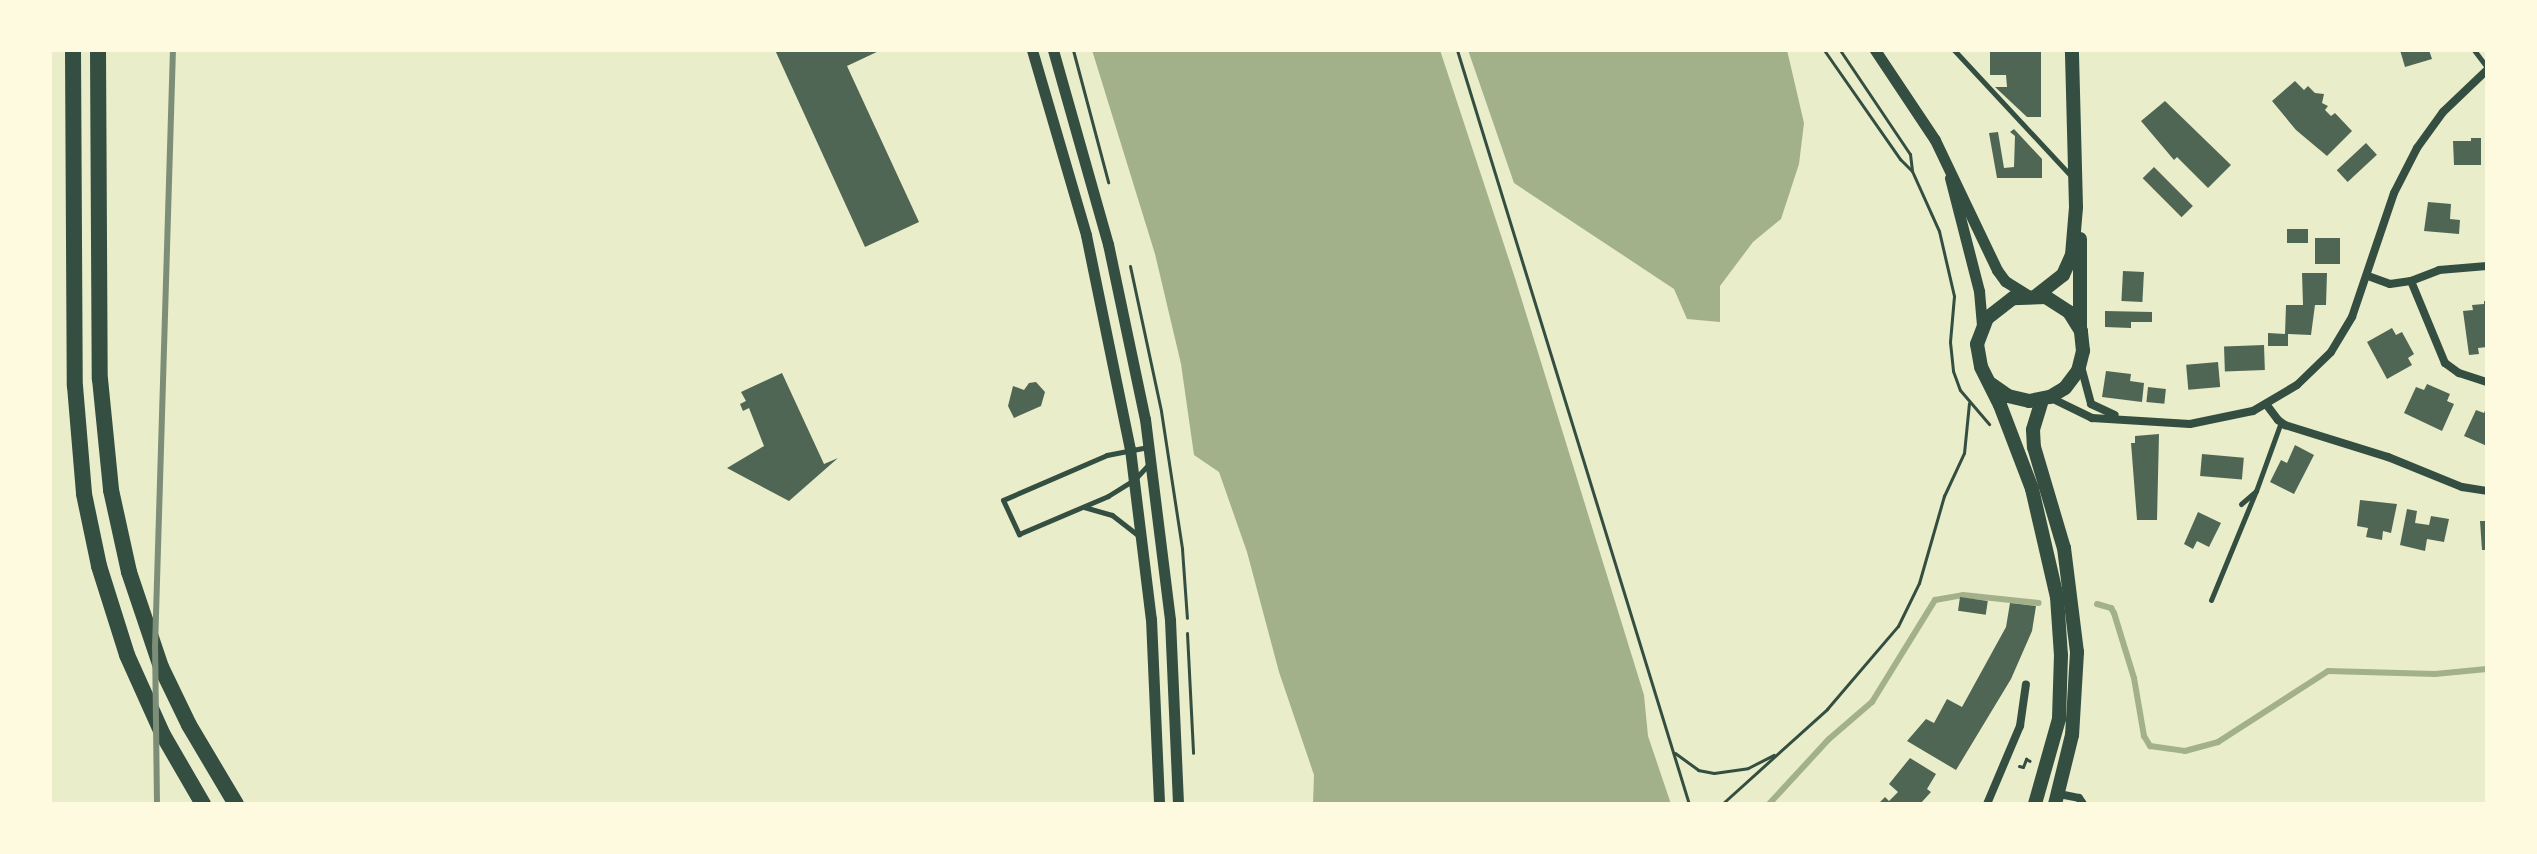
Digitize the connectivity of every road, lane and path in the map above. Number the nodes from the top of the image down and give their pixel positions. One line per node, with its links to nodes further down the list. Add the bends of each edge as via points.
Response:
1 (73, 50): 48 (highway, via 75,374 87,511 131,665)
2 (98, 50): 49 (highway, via 100,379 114,507 161,667)
3 (1032, 50): 33 (street, via 1086,235)
4 (1053, 50): 32 (street, via 1108,244)
5 (1457, 50): 44 (path)
6 (1824, 50): 14 (path)
7 (1840, 50): 14 (path, via 1903,141)
8 (1875, 50): 13 (street)
9 (1954, 50): 15 (lane)
10 (2072, 50): 15 (main road)
11 (2474, 50): 12 (lane)
12 (2487, 68): 18 (street, via 2443,112 2409,160)
13 (1945, 159): 21 (street, via 1997,270 2005,281); 22 (street, via 1979,291)
14 (1912, 171): 20 (path, via 1939,231)
15 (2075, 179): 16 (main road)
16 (2076, 207): 21 (main road, via 2068,267 2054,284); 23 (main road)
17 (2487, 266): 19 (street, via 2439,270)
18 (2368, 276): 19 (street, via 2390,284); 29 (street, via 2331,352 2310,375)
19 (2411, 281): 25 (street, via 2445,363)
20 (1951, 287)
21 (2032, 295): 22 (main road, via 2000,304); 23 (main road, via 2062,306)
22 (1982, 326): 26 (main road, via 1977,354)
23 (2081, 331): 24 (main road)
24 (2081, 363): 27 (main road, via 2068,385); 30 (street, via 2091,404)
25 (2487, 382)
26 (1991, 384): 27 (main road, via 2012,398); 55 (main road, via 2038,510 2058,612 2059,719)
27 (2046, 398): 30 (street, via 2092,418); 47 (main road, via 2034,424 2034,447 2064,548 2076,635 2073,723)
28 (1969, 403): 43 (path, via 1964,453 1904,614 1840,696)
29 (2266, 404): 30 (street, via 2239,416 2200,423); 31 (street)
30 (2127, 419)
31 (2281, 422): 36 (lane); 37 (street, via 2462,487)
32 (1149, 446): 33 (lane); 34 (street)
33 (1130, 449): 35 (street); 39 (lane, via 1003,500 1019,534)
34 (1152, 462): 35 (lane); 51 (street, via 1172,649)
35 (1135, 479): 39 (lane); 40 (street)
36 (2256, 491): 38 (lane); 41 (lane)
37 (2487, 491)
38 (2241, 504)
39 (1083, 507): 40 (lane, via 1112,515)
40 (1143, 540): 50 (street)
41 (2211, 600)
42 (2026, 684): 54 (street, via 2020,726)
43 (1778, 752): 44 (path, via 1748,768 1714,773 1698,770); 53 (path)
44 (1675, 753): 52 (path)
45 (2034, 762): 46 (path, via 2026,759)
46 (2023, 767)
47 (2057, 799): 56 (street, via 2079,798)
48 (203, 804)
49 (236, 804)
50 (1159, 804)
51 (1178, 804)
52 (1689, 804)
53 (1722, 804)
54 (1987, 804)
55 (2035, 804)
56 (2083, 804)

